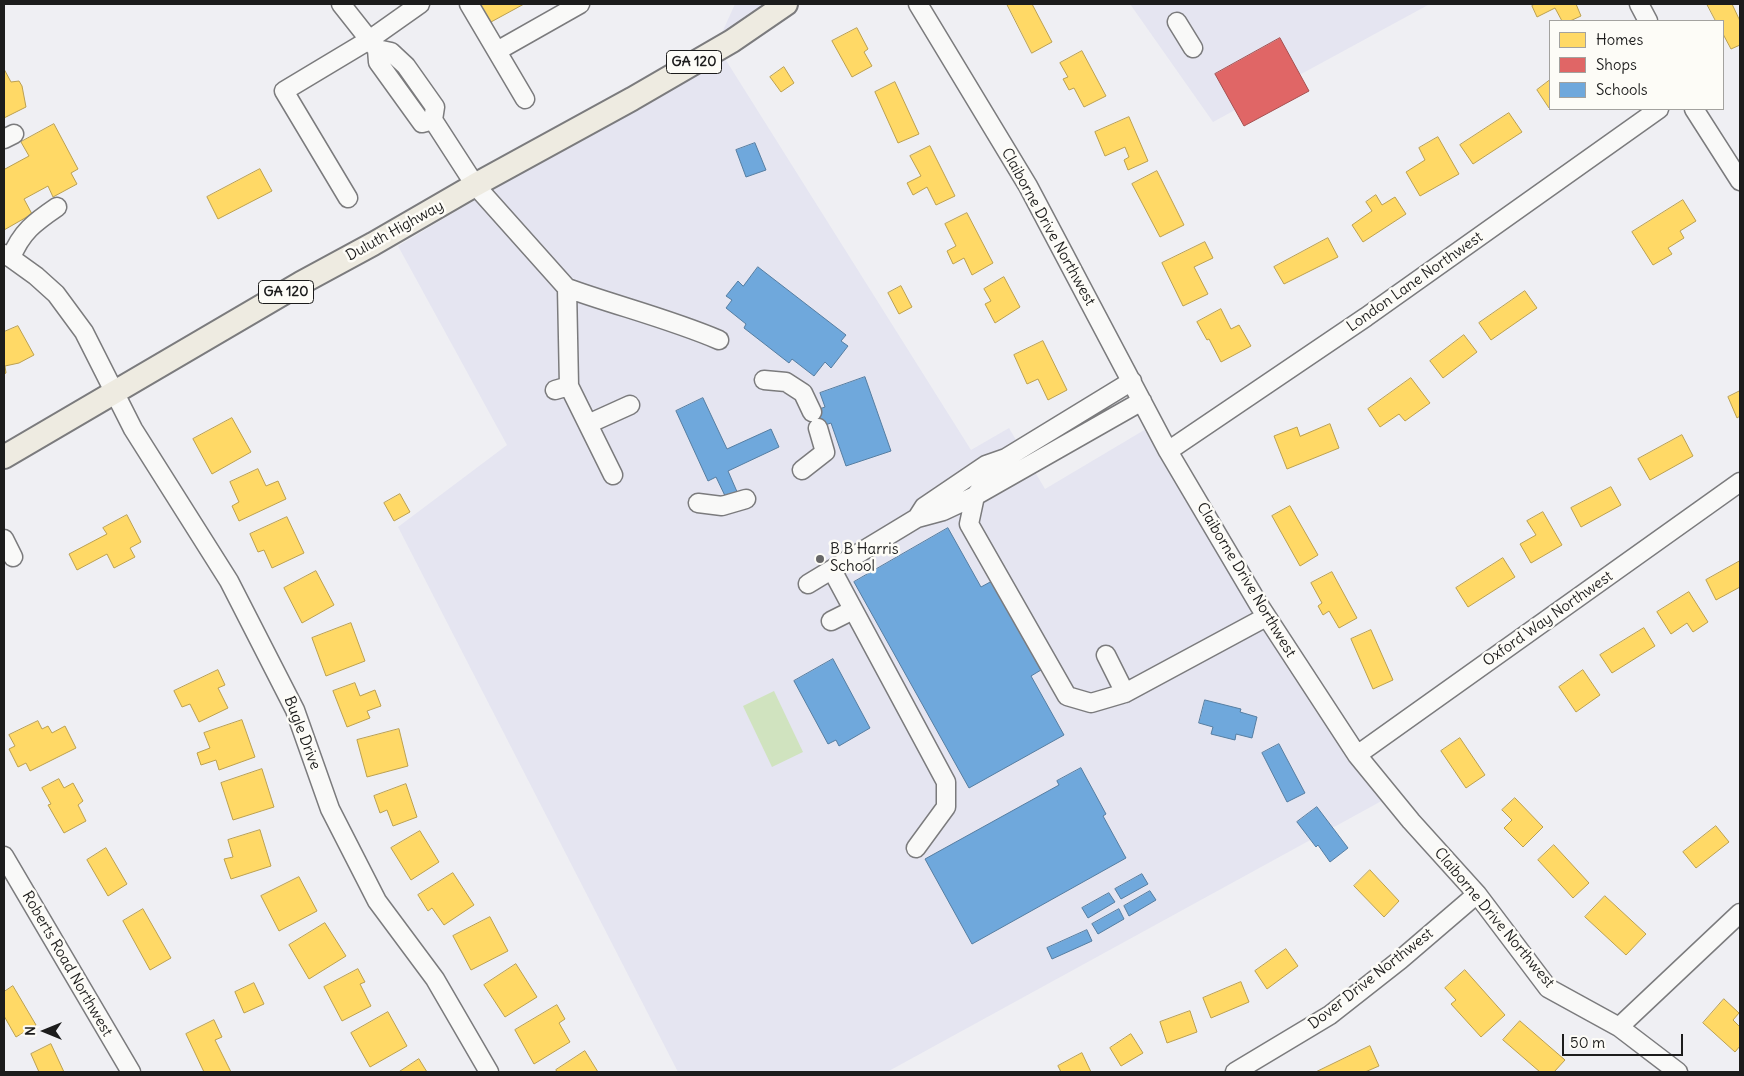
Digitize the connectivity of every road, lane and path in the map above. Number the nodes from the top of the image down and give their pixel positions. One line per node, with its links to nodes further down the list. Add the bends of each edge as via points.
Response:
1 (341, 4): 10 (street)
2 (420, 4): 10 (street)
3 (468, 4): 12 (street)
4 (580, 4): 12 (street)
5 (786, 4): 20 (main road, Duluth Highway / GA 120, via 690,65)
6 (918, 4): 27 (street, Claiborne Drive Northwest, via 1028,186)
7 (1639, 4): 8 (street)
8 (1647, 20)
9 (1177, 22): 11 (street)
10 (373, 45): 13 (street, via 391,52); 14 (street, via 378,62); 21 (street, via 284,91)
11 (1193, 48)
12 (497, 51): 15 (street)
13 (418, 84): 14 (street); 18 (street, via 434,107)
14 (403, 96): 18 (street, via 422,123)
15 (525, 99)
16 (1658, 110): 32 (street, London Lane Northwest, via 1366,317)
17 (1695, 110): 19 (street)
18 (433, 120): 20 (street)
19 (1740, 181)
20 (475, 185): 24 (street); 28 (main road, Duluth Highway / GA 120)
21 (348, 198)
22 (57, 207): 23 (street, via 28,228)
23 (8, 256): 28 (street, Bugle Drive, via 56,294 84,332)
24 (567, 288): 25 (street); 31 (street, via 562,388)
25 (719, 340)
26 (764, 380): 35 (street, via 786,382 802,393 815,420 824,452)
27 (1132, 381): 29 (street, Claiborne Drive Northwest); 34 (street)
28 (115, 392): 33 (main road, Duluth Highway / GA 120); 59 (street, Bugle Drive, via 133,429 229,581 279,678 295,710 330,809 377,901 435,979)
29 (1142, 401): 32 (street, Claiborne Drive Northwest); 38 (street)
30 (630, 405): 31 (street)
31 (588, 424): 36 (street)
32 (1168, 451): 47 (street, Claiborne Drive Northwest)
33 (4, 457)
34 (1006, 458): 38 (street); 41 (street, via 986,465 924,507)
35 (796, 469)
36 (611, 470)
37 (1740, 482): 51 (street, Oxford Way Northwest)
38 (975, 496): 41 (street, via 943,512); 50 (street, via 969,524 1067,696 1091,703)
39 (746, 499): 40 (street, via 722,506)
40 (698, 503)
41 (917, 518): 44 (street)
42 (4, 539): 43 (street)
43 (13, 557)
44 (832, 570): 45 (street); 46 (street)
45 (808, 584)
46 (853, 610): 48 (street); 52 (street, via 946,782 946,807)
47 (1266, 617): 50 (street); 51 (street, Claiborne Drive Northwest)
48 (831, 622)
49 (1106, 655): 50 (street)
50 (1125, 693)
51 (1356, 755): 54 (street, Claiborne Drive Northwest)
52 (916, 848)
53 (4, 856): 58 (street, Roberts Road Northwest)
54 (1477, 894): 56 (street, Claiborne Drive Northwest, via 1548,988); 57 (street, Dover Drive Northwest, via 1330,1015)
55 (1740, 913): 56 (street)
56 (1619, 1028): 61 (street, Claiborne Drive Northwest)
57 (1254, 1068): 60 (street, Dover Drive Northwest)
58 (131, 1072)
59 (489, 1072)
60 (1235, 1072)
61 (1678, 1072)

